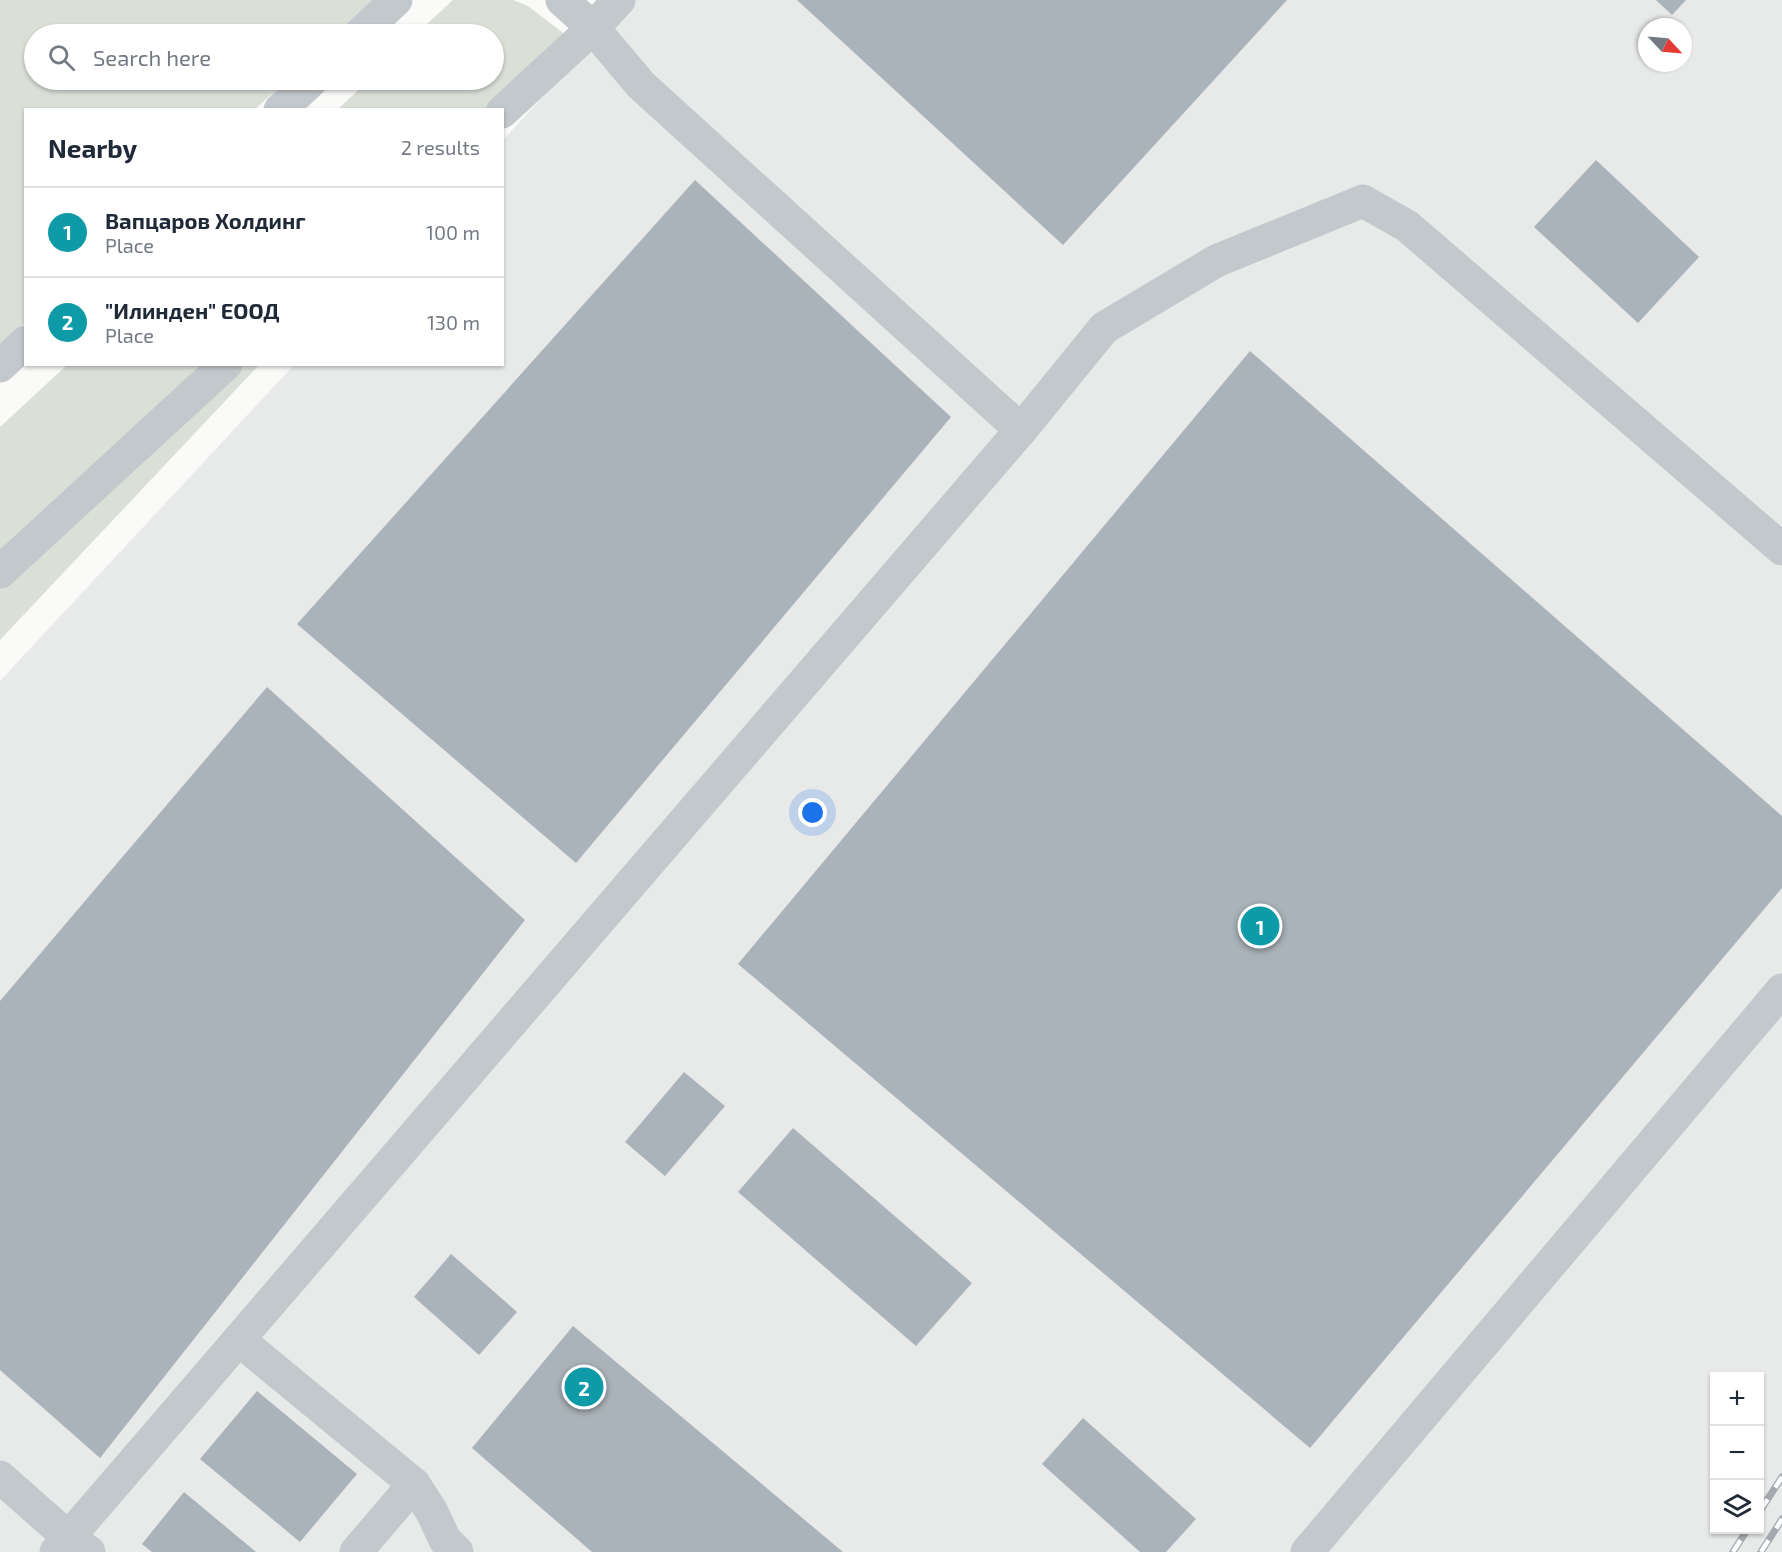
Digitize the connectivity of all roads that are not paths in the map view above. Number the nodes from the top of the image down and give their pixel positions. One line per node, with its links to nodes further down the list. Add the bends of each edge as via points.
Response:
1 (396, 0): 4 (street)
2 (562, 0): 5 (street)
3 (619, 0): 5 (street)
4 (371, 24)
5 (593, 28): 8 (street); 12 (street, via 641,85)
6 (301, 90): 7 (street)
7 (281, 108)
8 (504, 110)
9 (24, 344): 10 (street)
10 (0, 366)
11 (224, 366): 14 (street)
12 (1021, 430): 13 (street, via 1104,327 1216,261 1363,201 1407,226); 16 (street)
13 (1782, 549)
14 (0, 572)
15 (1782, 990): 22 (street)
16 (239, 1340): 18 (street); 19 (street)
17 (0, 1478): 19 (street)
18 (414, 1484): 20 (street); 21 (street, via 445,1540)
19 (71, 1547)
20 (356, 1552)
21 (457, 1552)
22 (1307, 1552)

